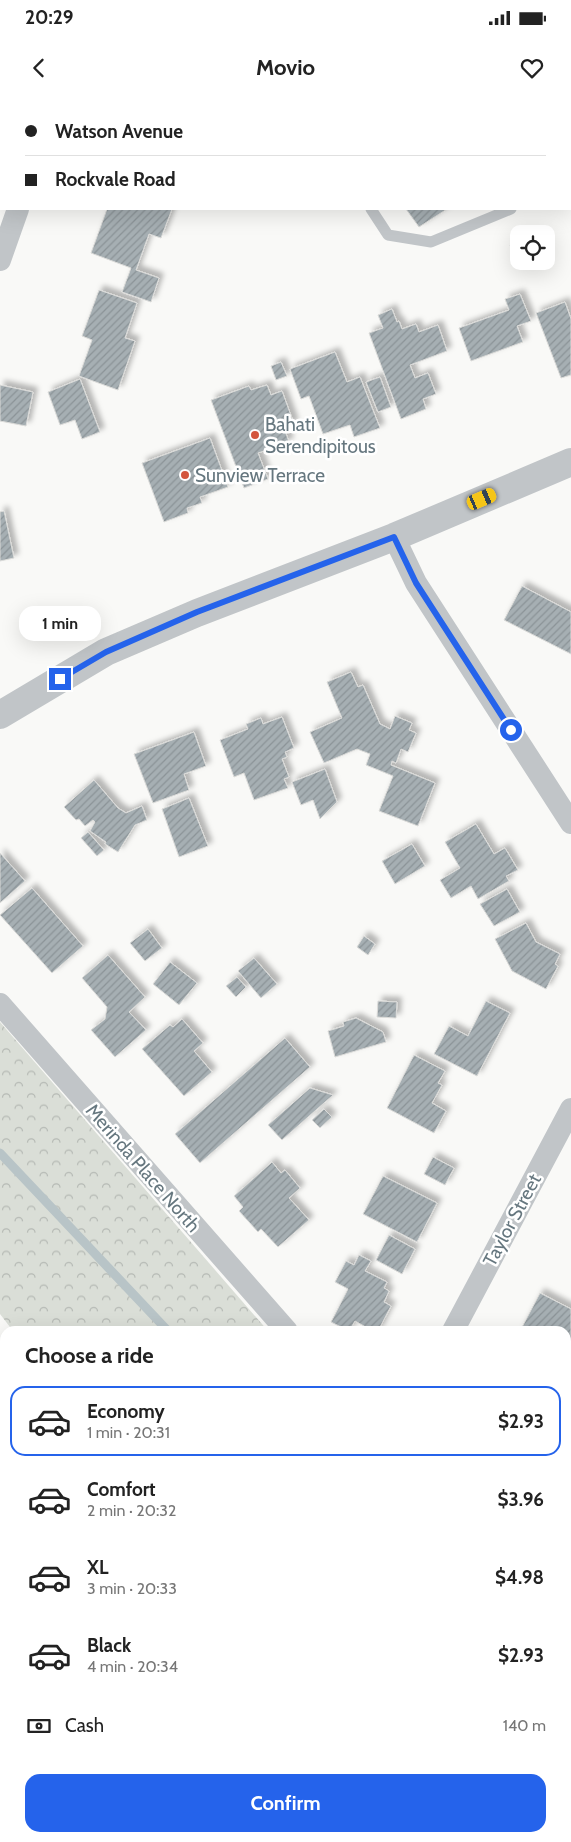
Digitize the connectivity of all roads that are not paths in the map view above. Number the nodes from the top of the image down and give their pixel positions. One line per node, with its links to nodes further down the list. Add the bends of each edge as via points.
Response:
1 (18, 210): 4 (street)
2 (372, 210): 3 (lane, via 388,236 431,242)
3 (510, 210)
4 (0, 260)
5 (571, 462): 6 (street)
6 (394, 537): 7 (street, via 197,612 106,652); 8 (street, via 416,583)
7 (0, 715)
8 (571, 823)
9 (0, 1004): 11 (street, Merinda Place North)
10 (571, 1109): 12 (street, Taylor Street)
11 (283, 1326)
12 (456, 1326)

